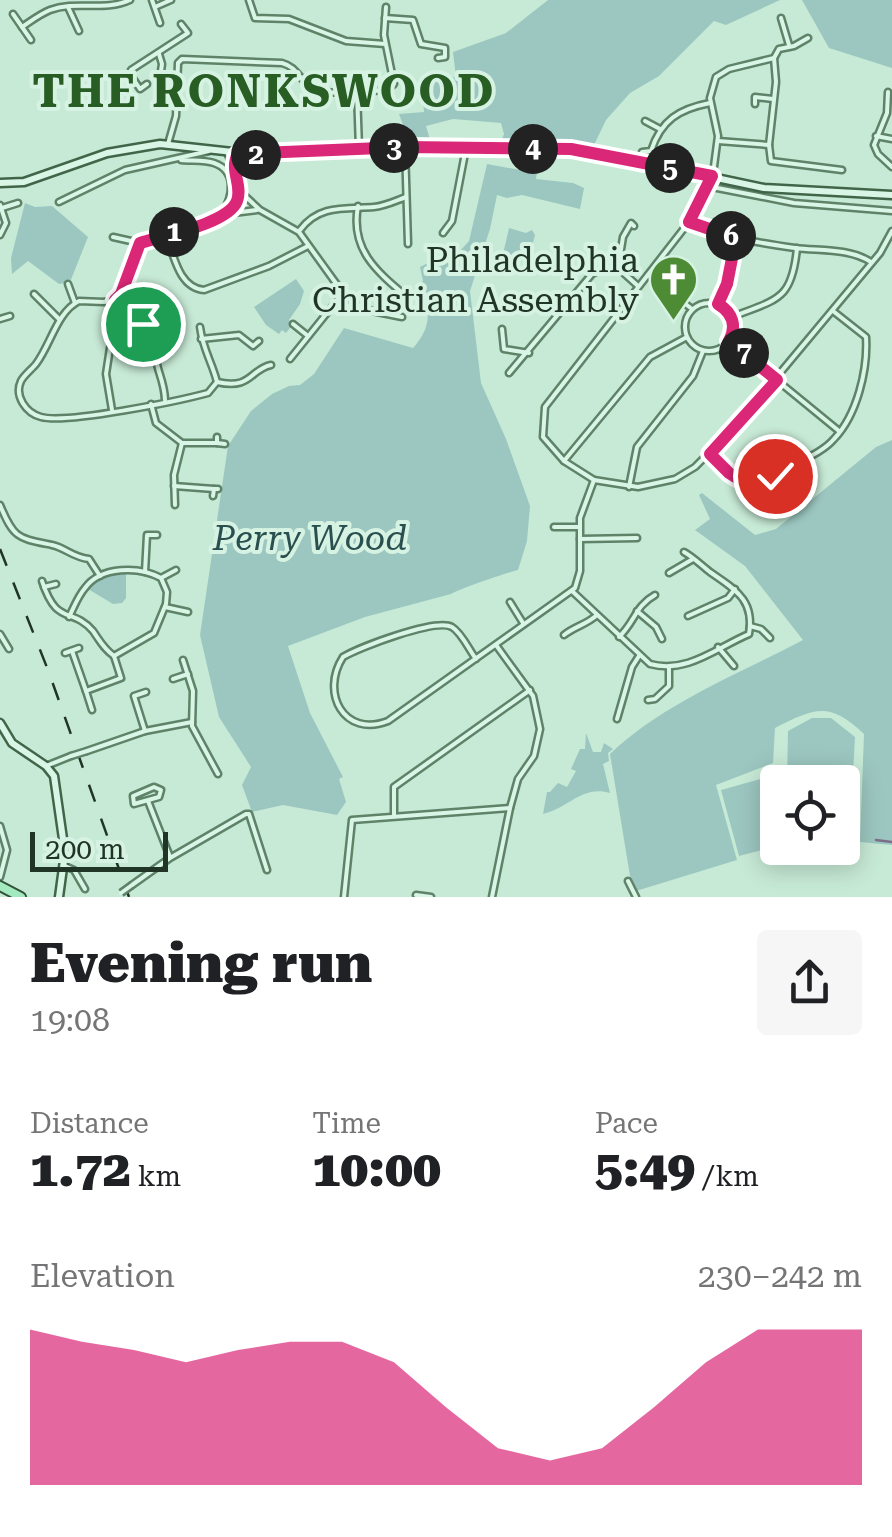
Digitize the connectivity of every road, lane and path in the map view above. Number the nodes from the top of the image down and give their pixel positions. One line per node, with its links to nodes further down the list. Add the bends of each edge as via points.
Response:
1 (43, 0): 9 (street)
2 (130, 0): 6 (street, via 111,7)
3 (152, 0): 7 (street)
4 (172, 0): 7 (street)
5 (249, 0): 19 (street, via 252,18 289,19 346,40)
6 (68, 6): 9 (street); 16 (street)
7 (155, 7): 13 (street)
8 (386, 7): 11 (street)
9 (48, 10): 15 (street)
10 (13, 14): 15 (street)
11 (386, 18): 19 (street); 23 (street, via 413,20 421,44 445,48)
12 (781, 18): 20 (street)
13 (160, 24)
14 (180, 24): 21 (street, via 188,32)
15 (22, 27): 18 (street)
16 (78, 31)
17 (808, 38): 20 (street)
18 (31, 40)
19 (385, 44): 29 (street, via 394,84)
20 (789, 46): 24 (street)
21 (169, 48): 22 (street); 25 (street)
22 (159, 54): 26 (street, via 131,70 138,90); 27 (street)
23 (445, 57)
24 (774, 58): 32 (street); 33 (street, via 720,73)
25 (180, 60): 29 (street, via 282,62 319,91); 40 (street)
26 (147, 84)
27 (159, 85)
28 (756, 87): 31 (street)
29 (357, 92): 43 (street)
30 (889, 96): 37 (street)
31 (756, 97): 32 (street); 34 (street)
32 (774, 99): 41 (street)
33 (710, 103): 36 (street, via 679,111); 39 (street)
34 (754, 104)
35 (644, 121): 36 (street)
36 (660, 129): 49 (street, via 652,151 642,152)
37 (876, 136): 38 (street); 50 (street, via 875,150)
38 (892, 139)
39 (718, 141): 41 (street); 53 (street)
40 (168, 144): 45 (main road); 54 (main road, via 119,150 32,180)
41 (769, 145): 51 (street, via 771,160)
42 (405, 147): 43 (main road); 44 (main road); 58 (street)
43 (359, 148): 47 (main road)
44 (466, 148): 49 (main road, via 571,149); 70 (street, via 452,221)
45 (212, 150): 46 (main road); 48 (street)
46 (226, 152): 47 (main road); 52 (street)
47 (238, 154): 52 (street)
48 (177, 159): 59 (street, via 125,170); 65 (street, via 222,168 232,186)
49 (639, 162): 53 (main road)
50 (892, 167)
51 (842, 170)
52 (234, 174): 55 (street)
53 (712, 176): 56 (street); 57 (main road, via 764,188)
54 (0, 183)
55 (238, 186): 63 (street); 65 (street)
56 (707, 186): 64 (street); 66 (street)
57 (892, 195)
58 (406, 197): 62 (street); 76 (street)
59 (59, 202)
60 (18, 203): 61 (street)
61 (1, 204): 71 (street, via 6,222)
62 (358, 206): 69 (street, via 313,216); 86 (street, via 360,248)
63 (260, 210): 65 (street); 69 (street)
64 (892, 211)
65 (225, 214): 72 (street)
66 (689, 222): 74 (street); 81 (street)
67 (634, 226): 80 (street, via 623,237)
68 (892, 231): 79 (street)
69 (299, 232): 77 (street)
70 (443, 233)
71 (0, 235)
72 (166, 235): 75 (street); 77 (street, via 186,283 196,290)
73 (113, 237): 75 (street)
74 (736, 238): 78 (street); 89 (street)
75 (140, 243): 87 (street)
76 (408, 244)
77 (309, 245): 85 (street)
78 (797, 248): 79 (street); 94 (street, via 786,291)
79 (871, 262): 91 (street)
80 (618, 268): 83 (street); 109 (street, via 592,274)
81 (648, 275): 83 (street); 90 (street)
82 (68, 284): 88 (street)
83 (638, 286): 124 (street, via 545,407 543,437)
84 (34, 294): 96 (street)
85 (343, 294): 95 (street, via 372,311); 101 (street)
86 (406, 296)
87 (115, 300): 88 (street); 92 (street, via 119,312 150,326)
88 (75, 303): 96 (street)
89 (718, 304): 90 (street); 94 (street)
90 (692, 309): 102 (street)
91 (833, 310): 113 (street); 120 (street, via 866,338 867,354)
92 (155, 312)
93 (10, 316): 97 (street)
94 (732, 316): 106 (street)
95 (402, 317)
96 (60, 320): 119 (street, via 50,345 21,381 24,408 68,419)
97 (1, 321)
98 (293, 324): 101 (street)
99 (200, 327): 103 (street)
100 (502, 329): 109 (street, via 504,349)
101 (308, 336): 110 (street)
102 (687, 337): 108 (street); 124 (street, via 641,366)
103 (201, 339): 105 (street, via 239,335 254,346); 114 (street)
104 (167, 340): 117 (street, via 156,336 154,355)
105 (260, 341)
106 (729, 341): 108 (street); 113 (street)
107 (110, 348): 119 (street)
108 (704, 351): 127 (street, via 637,447)
109 (529, 353): 112 (street)
110 (290, 359)
111 (271, 365): 115 (street)
112 (509, 374)
113 (777, 380): 120 (street); 123 (street)
114 (217, 382): 115 (street); 117 (street, via 208,394)
115 (239, 382): 116 (street)
116 (244, 388)
117 (166, 400): 118 (street)
118 (151, 404): 119 (street); 121 (street, via 156,423)
119 (112, 410)
120 (839, 432): 123 (street, via 753,485)
121 (182, 443): 122 (street); 126 (street)
122 (225, 444)
123 (710, 454): 127 (street, via 675,479)
124 (564, 462): 125 (street)
125 (594, 480): 127 (street); 132 (street)
126 (174, 486): 128 (street, via 216,489); 130 (street)
127 (628, 487)
128 (214, 496)
129 (0, 505): 143 (street, via 13,533 88,560)
130 (175, 505)
131 (554, 526): 132 (street)
132 (580, 526): 137 (street)
133 (138, 534): 134 (street)
134 (148, 534): 135 (street); 141 (street)
135 (156, 535)
136 (637, 538): 137 (street)
137 (580, 539): 147 (street, via 579,580)
138 (684, 552): 139 (street)
139 (693, 558): 142 (street); 146 (street)
140 (176, 570): 144 (street)
141 (144, 572): 143 (street); 144 (street)
142 (669, 573)
143 (100, 576): 156 (street, via 87,584)
144 (160, 578): 150 (street)
145 (56, 584): 156 (street, via 43,584 53,608)
146 (735, 589): 153 (street); 159 (street, via 746,600)
147 (572, 591): 154 (street); 158 (street)
148 (655, 594): 151 (street)
149 (510, 602): 158 (street)
150 (166, 608): 152 (street); 171 (street, via 151,637)
151 (637, 611): 164 (street); 166 (street)
152 (188, 612)
153 (696, 612): 155 (street); 157 (street)
154 (597, 615): 163 (street); 164 (street)
155 (688, 616)
156 (69, 617): 171 (street, via 92,630)
157 (698, 619)
158 (524, 624): 167 (street)
159 (750, 626): 162 (street); 168 (street, via 749,634)
160 (769, 626): 162 (street)
161 (0, 632): 170 (street)
162 (764, 632): 165 (street)
163 (564, 635)
164 (619, 638): 172 (street)
165 (770, 638)
166 (662, 639)
167 (496, 645): 173 (street); 183 (street)
168 (718, 647): 175 (street); 176 (street)
169 (79, 648): 184 (street, via 69,652)
170 (9, 649)
171 (114, 656): 184 (street, via 121,678)
172 (639, 656): 178 (street); 190 (street)
173 (476, 659): 173 (street, via 379,725 351,719 332,691 343,657 430,626 455,629)
174 (184, 660): 181 (street)
175 (728, 661): 177 (street); 179 (street)
176 (691, 664): 178 (street); 180 (street)
177 (734, 666)
178 (669, 668): 188 (street, via 669,686)
179 (724, 668)
180 (694, 671)
181 (188, 674): 182 (street); 191 (street)
182 (173, 679)
183 (530, 690): 197 (street, via 539,712 538,738); 198 (street, via 394,787)
184 (86, 692): 189 (street)
185 (146, 692): 186 (street)
186 (134, 696): 187 (street); 193 (street)
187 (126, 698)
188 (648, 700)
189 (92, 710)
190 (618, 719)
191 (192, 722): 193 (street); 195 (street)
192 (0, 723): 194 (main road, via 12,743)
193 (144, 731): 194 (street, bridge)
194 (46, 766): 201 (main road, via 56,786)
195 (218, 774)
196 (148, 801): 196 (street, via 134,804 132,798 159,788 160,797); 200 (street)
197 (510, 808): 198 (street); 213 (street)
198 (394, 817): 211 (street, via 350,822)
199 (0, 826): 203 (street, via 7,850)
200 (170, 858): 202 (street, via 249,814); 207 (street, bridge)
201 (65, 866): 206 (street); 210 (main road)
202 (267, 870)
203 (0, 877)
204 (628, 881): 214 (street)
205 (0, 886): 209 (main road)
206 (85, 889)
207 (118, 895)
208 (416, 896): 212 (street)
209 (21, 897)
210 (59, 897)
211 (344, 897)
212 (431, 897)
213 (492, 897)
214 (636, 897)

